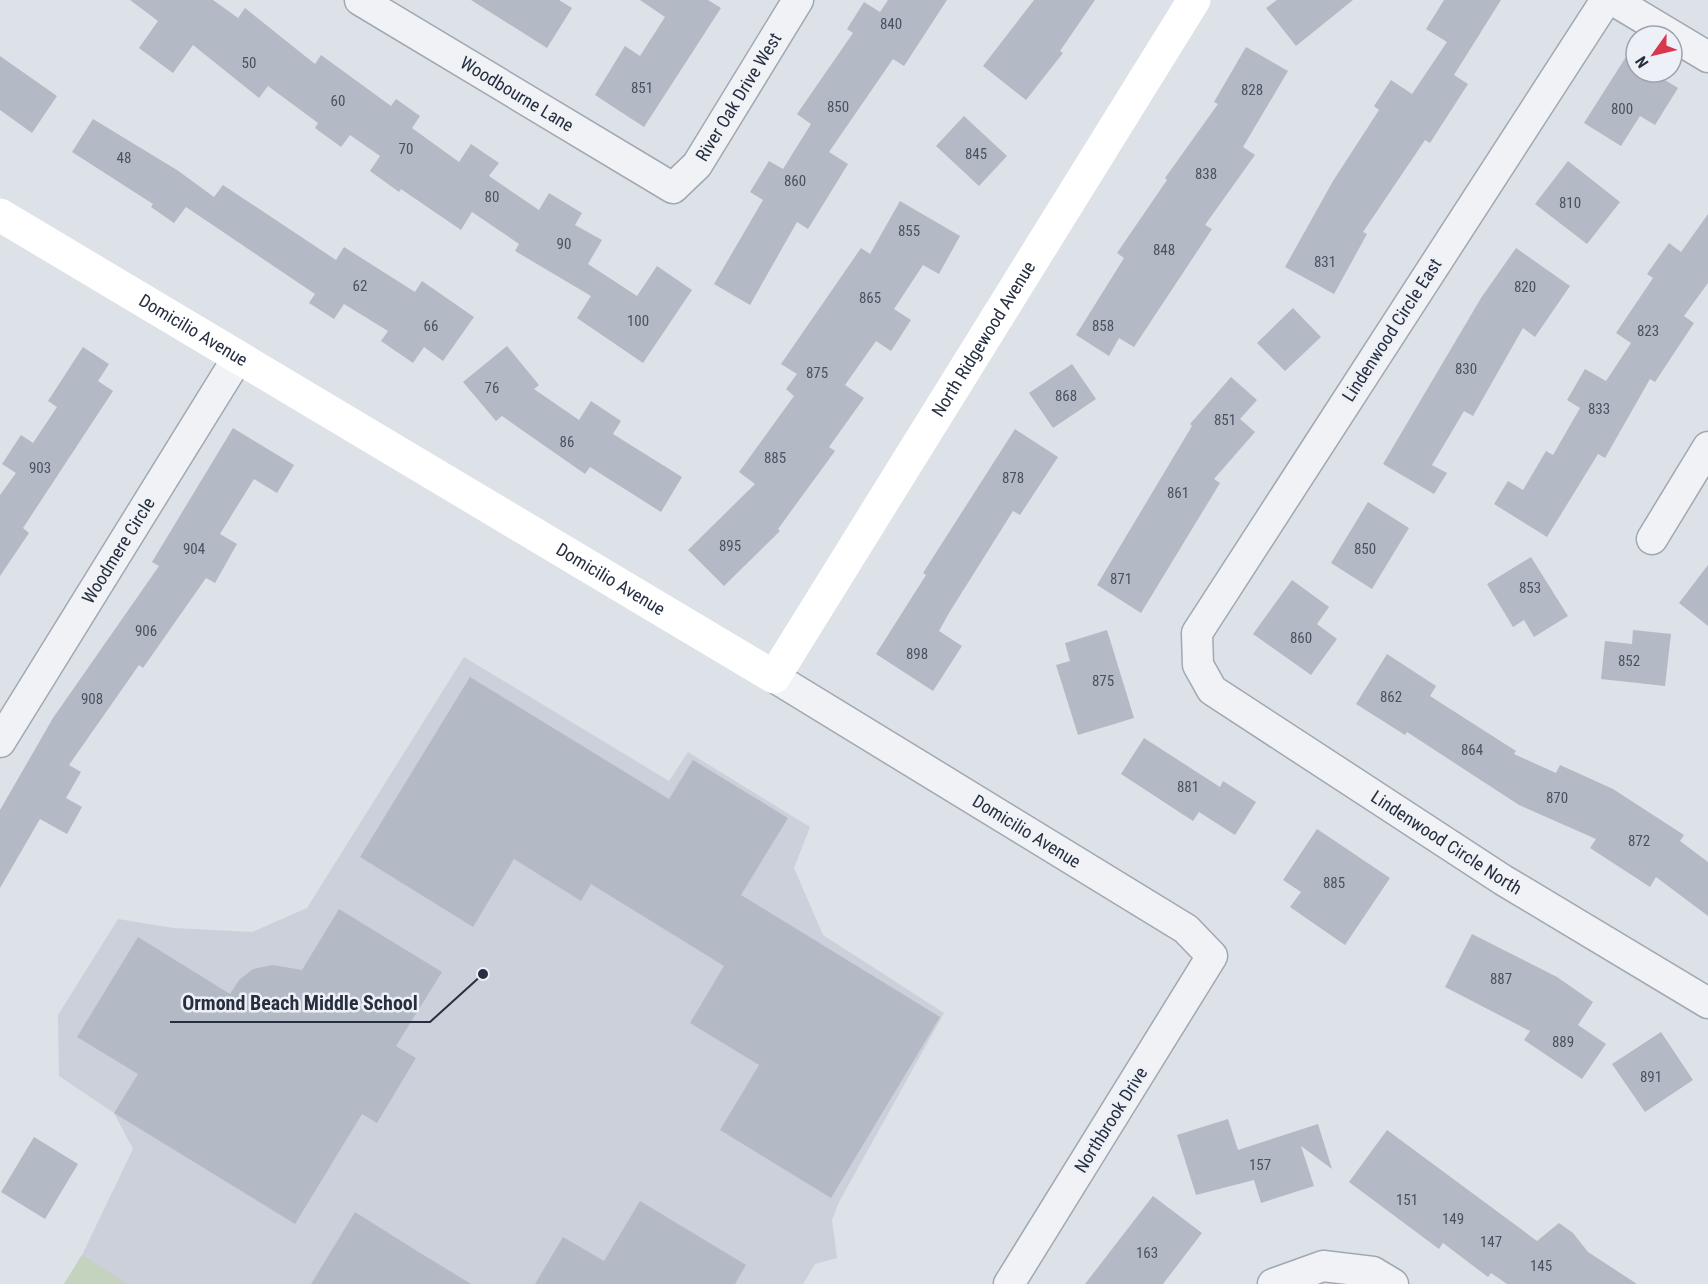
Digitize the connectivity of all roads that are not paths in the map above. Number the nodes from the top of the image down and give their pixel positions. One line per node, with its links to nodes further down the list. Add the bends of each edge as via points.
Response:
1 (798, 0): 7 (street, River Oak Drive West, via 697,165)
2 (1194, 0): 13 (street, North Ridgewood Avenue)
3 (1606, 0): 12 (street, Lindenwood Circle East, via 1197,633)
4 (1613, 0): 6 (street)
5 (376, 4): 7 (street, Woodbourne Lane)
6 (1708, 57)
7 (673, 188)
8 (0, 215): 9 (street, Domicilio Avenue)
9 (237, 359): 13 (street, Domicilio Avenue); 14 (street, Woodmere Circle)
10 (1708, 447): 11 (street)
11 (1652, 539)
12 (1198, 665): 16 (street, Lindenwood Circle North, via 1212,690 1503,880)
13 (774, 677): 15 (street, Domicilio Avenue, via 1186,929)
14 (0, 742)
15 (1212, 956): 17 (street, Northbrook Drive)
16 (1708, 1003)
17 (1009, 1284)
18 (1273, 1284): 19 (street, via 1323,1266 1373,1272)
19 (1393, 1284)

